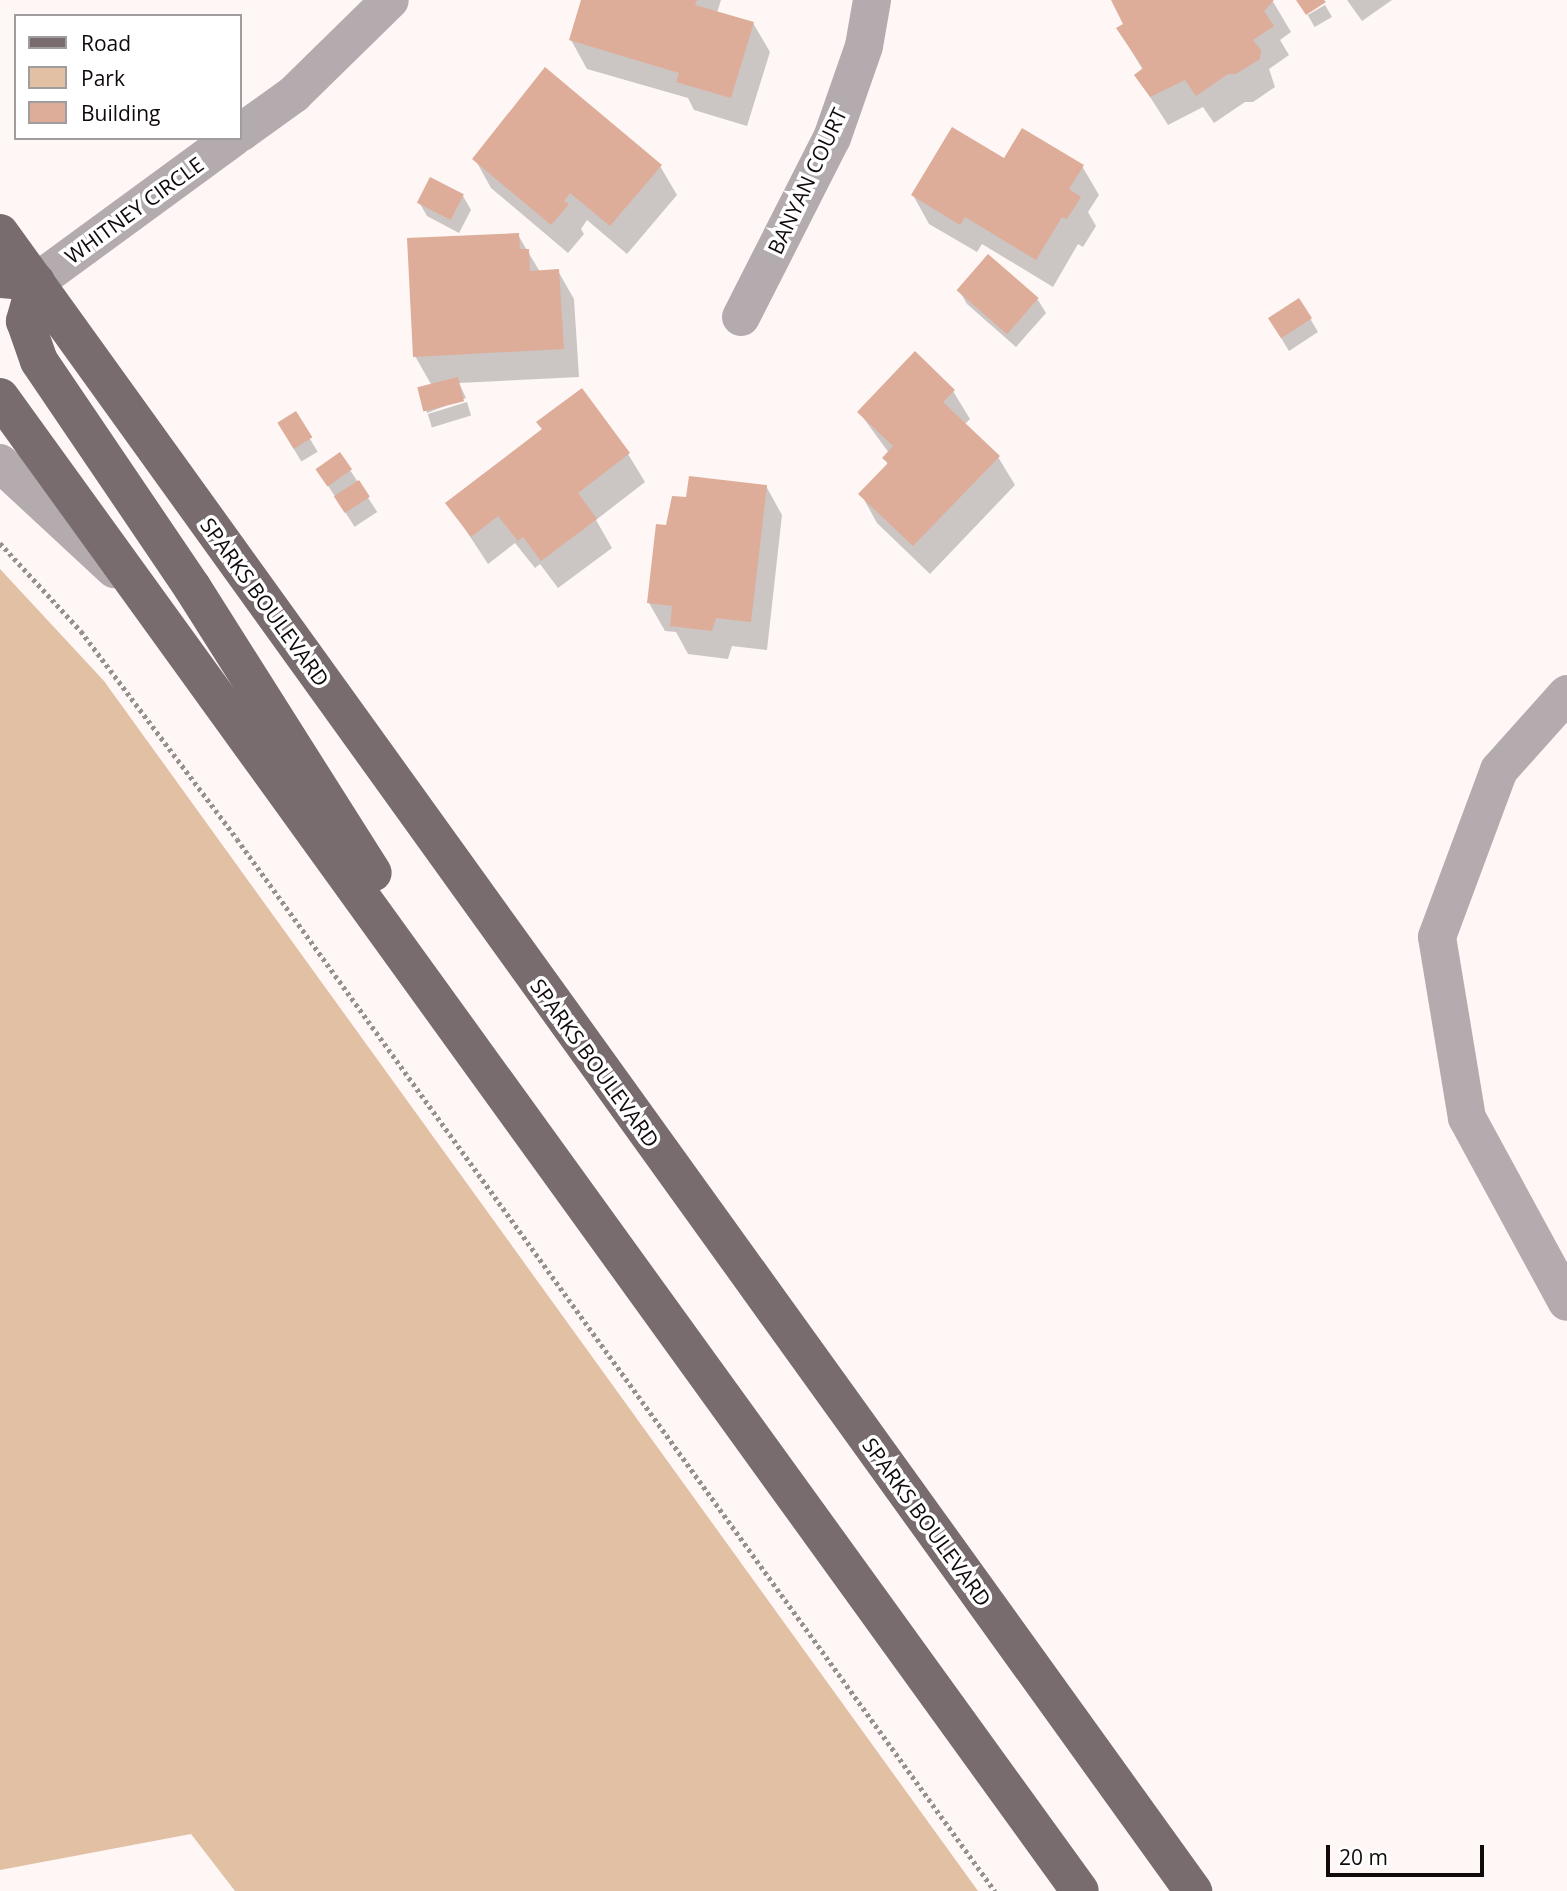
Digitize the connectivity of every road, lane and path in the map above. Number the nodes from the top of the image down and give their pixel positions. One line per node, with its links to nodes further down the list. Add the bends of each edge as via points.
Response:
1 (390, 0): 3 (street, via 294,94)
2 (872, 0): 7 (street, BANYAN COURT, via 864,46 832,138)
3 (242, 132)
4 (230, 140): 6 (street, WHITNEY CIRCLE)
5 (0, 233): 6 (main road, SPARKS BOULEVARD)
6 (18, 280): 13 (main road, via 25,321 39,361 337,810); 17 (main road, SPARKS BOULEVARD)
7 (741, 317)
8 (0, 397): 11 (main road)
9 (0, 463): 11 (street)
10 (0, 543): 15 (path, via 81,631 237,839)
11 (151, 604): 13 (main road)
12 (1567, 694): 14 (street, via 1499,770 1437,937 1467,1118)
13 (479, 1057): 16 (main road)
14 (1567, 1302)
15 (995, 1891)
16 (1080, 1891)
17 (1193, 1891)

